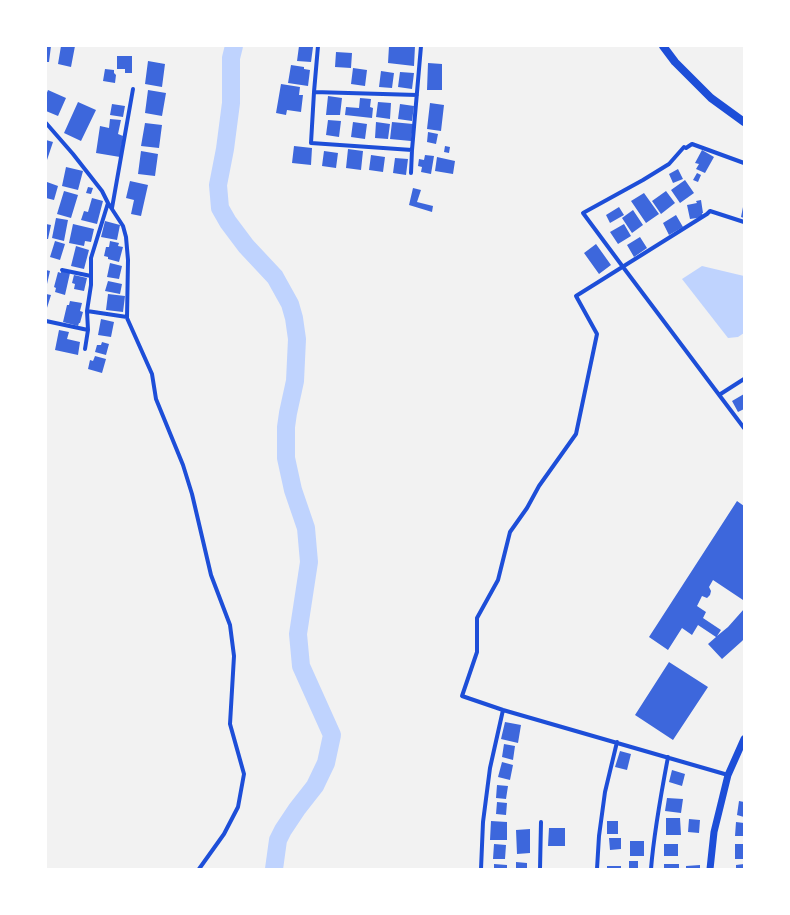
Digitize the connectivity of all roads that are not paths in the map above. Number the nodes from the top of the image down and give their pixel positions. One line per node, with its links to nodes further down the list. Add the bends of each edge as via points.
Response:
1 (318, 46): 5 (street)
2 (421, 46): 6 (street)
3 (663, 46): 7 (main road, via 675,62 711,98)
4 (134, 89): 13 (street)
5 (314, 92): 6 (street); 9 (street, via 311,143)
6 (417, 95): 9 (street)
7 (744, 122)
8 (46, 123): 12 (street, via 74,154)
9 (412, 150): 11 (street)
10 (744, 163): 15 (street, via 692,144 684,147 669,164 583,213)
11 (411, 173)
12 (108, 203): 13 (street); 17 (street, via 91,258)
13 (112, 209): 19 (street, via 123,226 126,237)
14 (744, 222): 15 (street, via 710,211)
15 (623, 267): 24 (street); 26 (street, via 576,296 597,334 576,434 510,532 498,580 477,618 477,652 462,696)
16 (62, 270): 17 (street)
17 (91, 276): 18 (street)
18 (88, 311): 19 (street); 21 (street)
19 (127, 317): 32 (street, via 152,374 156,399 183,465 211,575 230,625 234,656 230,724 244,774 238,807 224,834)
20 (46, 321): 21 (street)
21 (88, 330): 22 (street)
22 (85, 349)
23 (744, 379): 24 (street)
24 (718, 395): 25 (street)
25 (744, 428)
26 (504, 710): 28 (street); 33 (street, via 490,768 483,822)
27 (744, 739): 30 (street)
28 (617, 742): 29 (street); 35 (street, via 605,792)
29 (668, 757): 30 (street); 36 (street, via 658,808)
30 (728, 775): 37 (street, via 714,832)
31 (542, 822): 34 (street)
32 (199, 869)
33 (482, 869)
34 (540, 869)
35 (597, 869)
36 (651, 869)
37 (710, 869)

